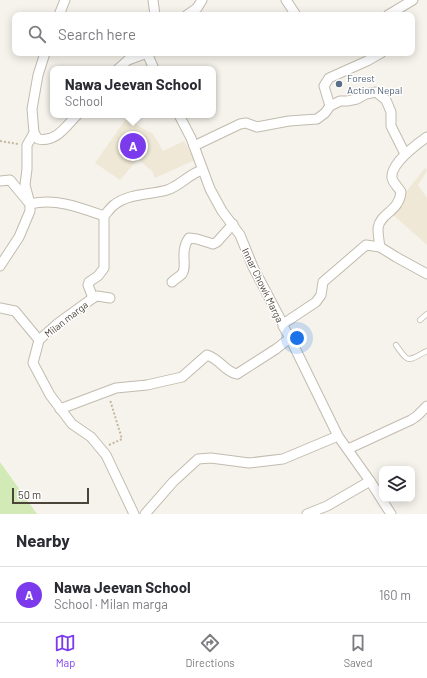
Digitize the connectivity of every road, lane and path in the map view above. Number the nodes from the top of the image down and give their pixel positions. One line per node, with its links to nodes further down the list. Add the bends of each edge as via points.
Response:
1 (64, 0): 6 (street)
2 (153, 0): 7 (street)
3 (202, 0): 8 (street)
4 (286, 0): 9 (street)
5 (413, 0): 10 (street)
6 (60, 12)
7 (155, 12)
8 (191, 12)
9 (294, 12)
10 (393, 12)
11 (44, 56): 20 (street, via 32,109)
12 (139, 56): 15 (street)
13 (148, 56): 16 (street)
14 (376, 56): 17 (street, via 329,78 324,86)
15 (121, 66)
16 (153, 66)
17 (330, 106): 24 (street, via 317,119 257,127 246,123 240,124); 25 (street, via 376,92 386,100 391,112 391,126)
18 (74, 118): 20 (street, via 54,138 38,139)
19 (180, 118): 24 (street, Innar Chowk Marga)
20 (34, 133): 23 (street)
21 (427, 137): 25 (street)
22 (0, 141): 23 (path)
23 (27, 145): 28 (street, via 25,185)
24 (194, 146): 26 (street, Innar Chowk Marga)
25 (405, 154): 31 (street, via 393,170 392,178 401,192 400,200 378,226)
26 (202, 170): 29 (street, via 168,189 126,198 114,205); 30 (street, Innar Chowk Marga, via 222,211)
27 (0, 181): 28 (street, via 10,180)
28 (30, 204): 29 (street, via 41,201 68,204); 32 (street, via 30,211 19,238)
29 (104, 216): 35 (street, Milan marga, via 104,268 89,282)
30 (233, 224): 34 (street, via 213,244 189,238 185,243 185,267); 40 (street, Innar Chowk Marga)
31 (380, 247): 33 (street); 40 (street, via 366,245 354,254 323,282 316,302)
32 (0, 266)
33 (427, 274)
34 (172, 282)
35 (93, 298): 36 (street, Milan marga); 42 (street, Milan marga)
36 (110, 298)
37 (0, 308): 42 (street, via 15,311)
38 (427, 314): 39 (lane)
39 (420, 320)
40 (283, 324): 41 (street, Innar Chowk Marga)
41 (290, 338): 45 (street, via 237,374 232,373 215,357 207,355 182,377); 48 (street, Innar Chowk Marga)
42 (39, 340): 47 (street, via 33,363)
43 (396, 345): 44 (lane, via 408,360)
44 (427, 351)
45 (106, 392): 47 (street); 49 (path, via 122,439)
46 (427, 406): 50 (street, via 411,420)
47 (60, 409): 49 (street, via 72,424 91,437)
48 (338, 436): 50 (street, Innar Chowk Marga); 53 (street, via 283,459 249,463 211,458 198,459 173,482)
49 (100, 448): 52 (street, via 106,455)
50 (348, 449): 51 (street, Innar Chowk Marga)
51 (370, 481): 54 (street, via 327,506); 55 (street, Innar Chowk Marga)
52 (134, 514)
53 (145, 514)
54 (307, 514)
55 (391, 514)

